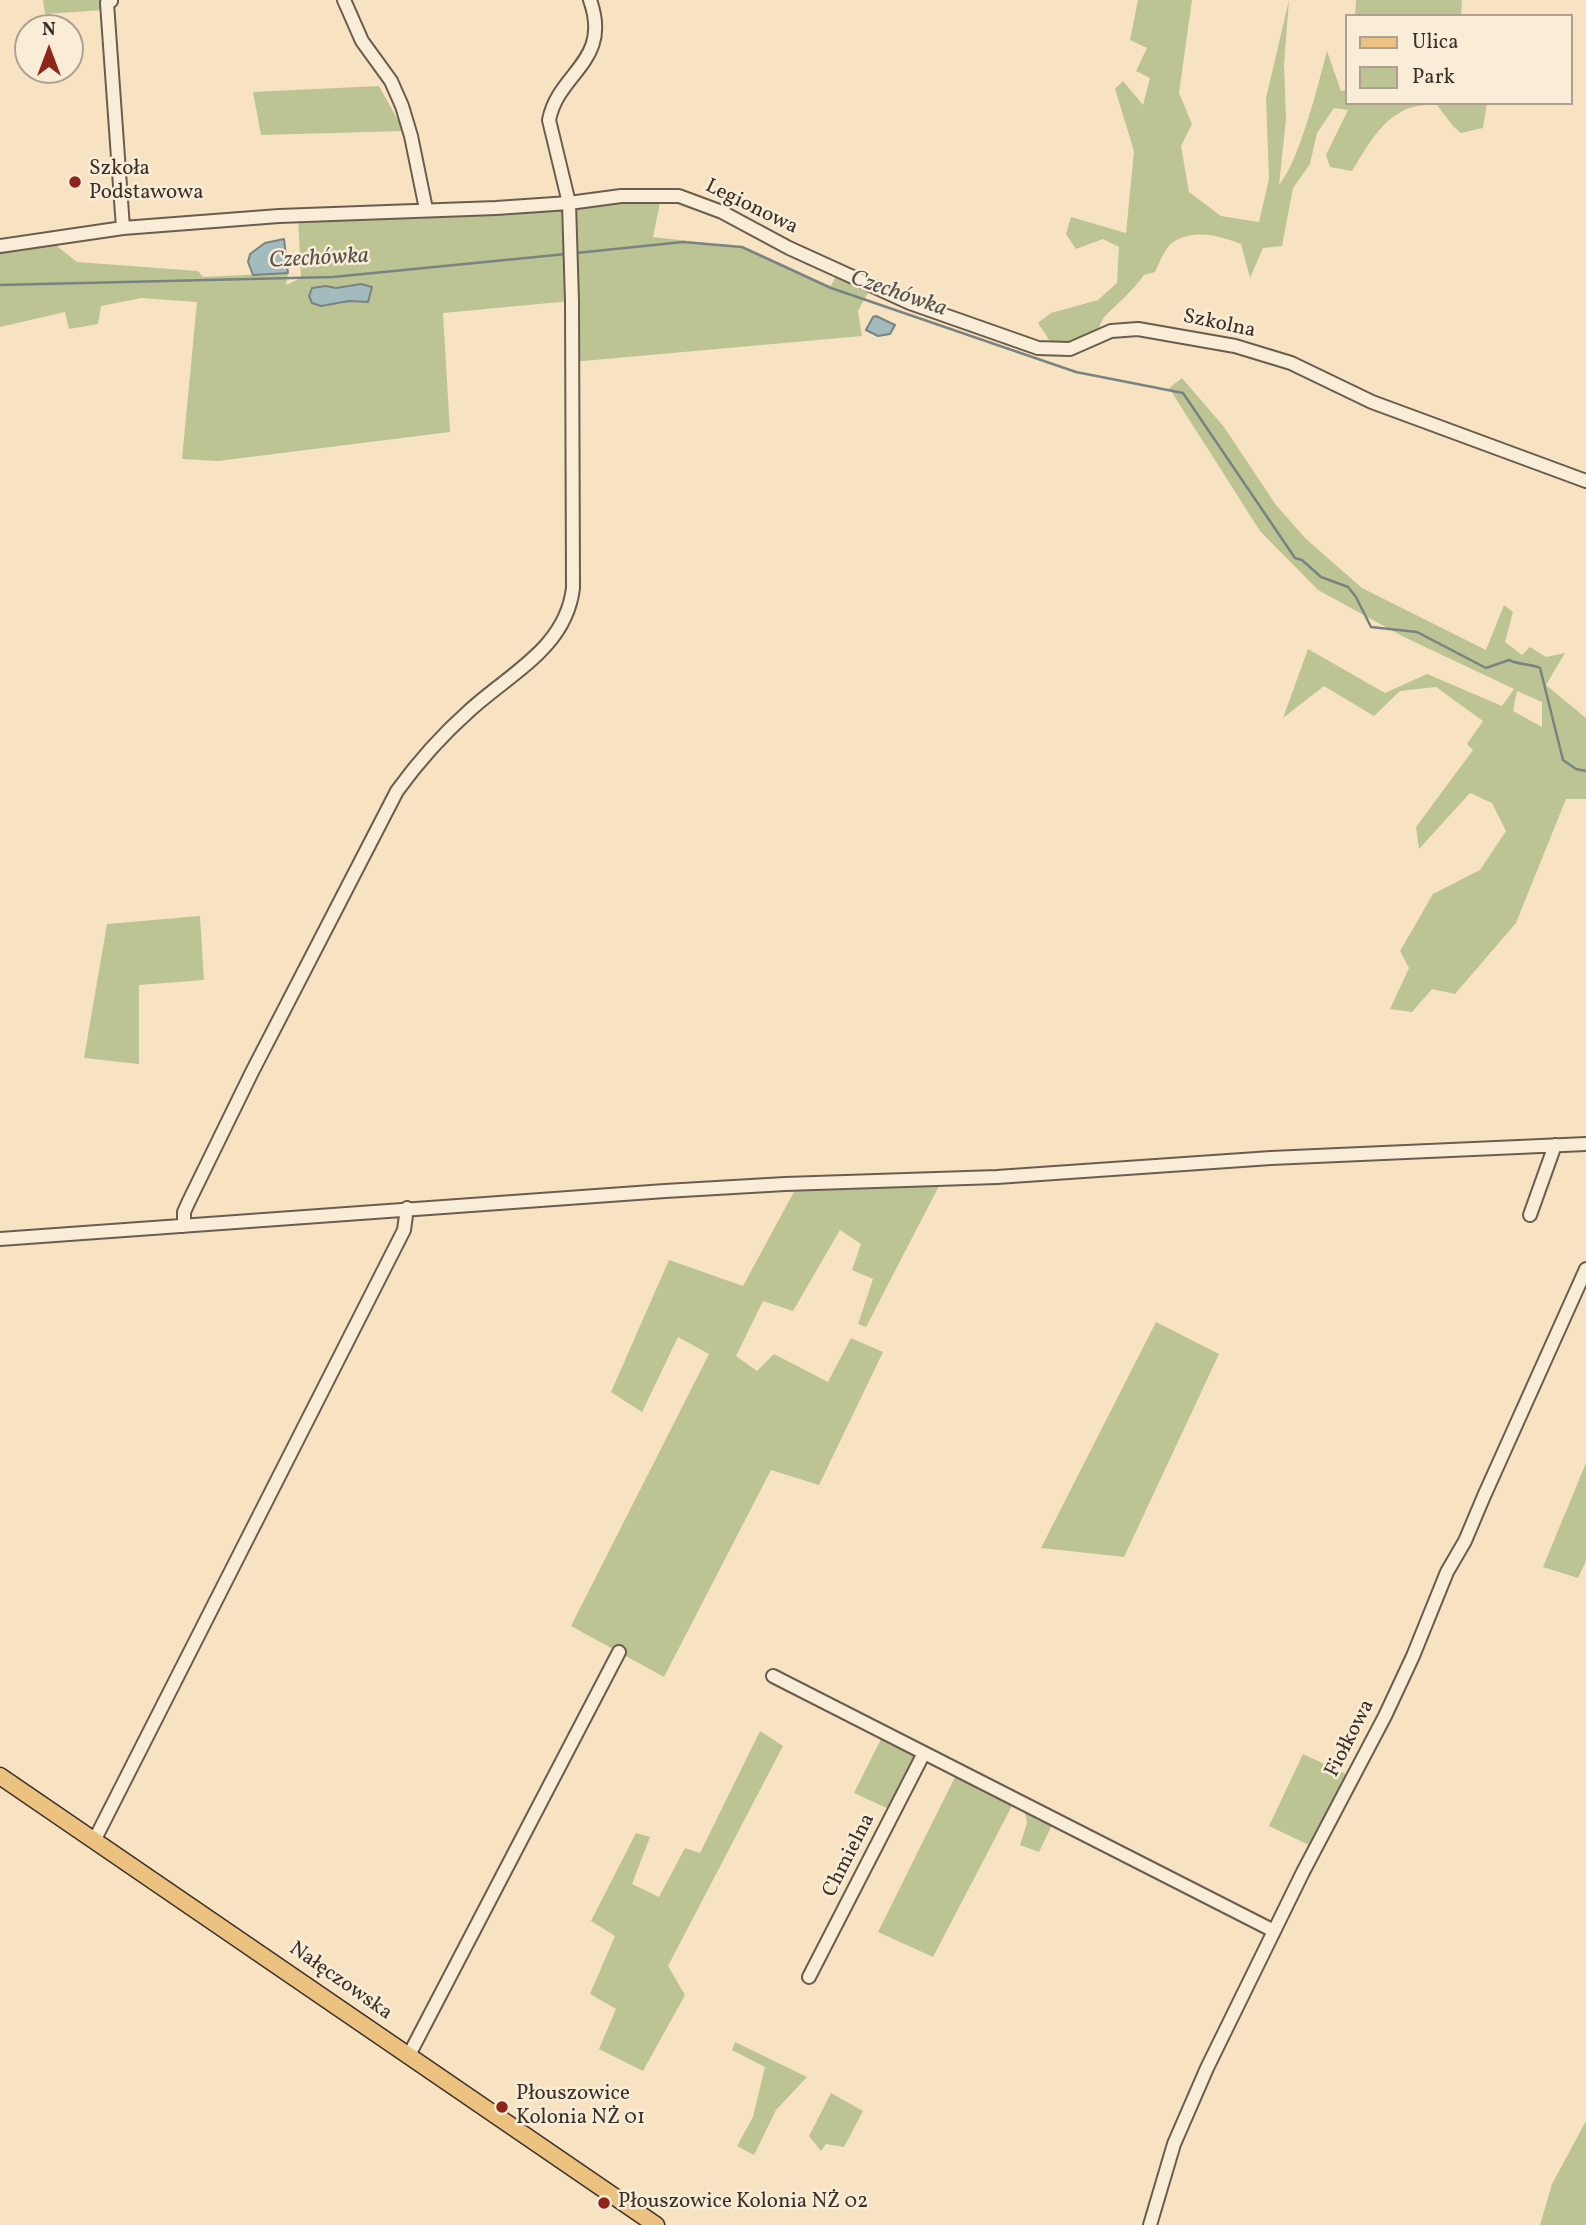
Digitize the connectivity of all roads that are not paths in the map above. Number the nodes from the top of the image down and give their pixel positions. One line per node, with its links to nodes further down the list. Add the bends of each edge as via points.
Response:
1 (344, 0): 5 (street, via 362,41 391,81 402,106)
2 (590, 0): 4 (street, via 596,27 592,48 558,96 549,120)
3 (111, 1): 6 (street, via 107,3)
4 (569, 203): 5 (street, Legionowa); 8 (street, Legionowa, via 621,196 679,196 722,212); 14 (street, via 573,588 568,615 523,669 471,708 397,791 252,1072 184,1212)
5 (426, 209): 6 (street, Legionowa)
6 (123, 228): 7 (street, Legionowa)
7 (0, 246)
8 (839, 270): 9 (street, Szkolna, via 921,307 1038,348 1070,349 1111,331 1138,329 1235,346 1292,363 1372,401)
9 (1586, 481)
10 (1586, 1144): 11 (street)
11 (1555, 1145): 12 (street); 13 (street)
12 (407, 1208): 14 (street); 21 (street, via 404,1230)
13 (1530, 1215)
14 (184, 1226): 15 (street)
15 (0, 1239)
16 (1586, 1269): 22 (street, Fiołkowa, via 1385,1716)
17 (619, 1652): 24 (street)
18 (773, 1676): 19 (street)
19 (924, 1753): 22 (street); 23 (street, Chmielna)
20 (0, 1776): 21 (main road, Nałęczowska)
21 (95, 1839): 24 (main road, Nałęczowska)
22 (1274, 1931): 26 (street, Fiołkowa, via 1182,2125)
23 (809, 1976)
24 (409, 2055): 25 (main road, Nałęczowska)
25 (656, 2225)
26 (1150, 2225)

